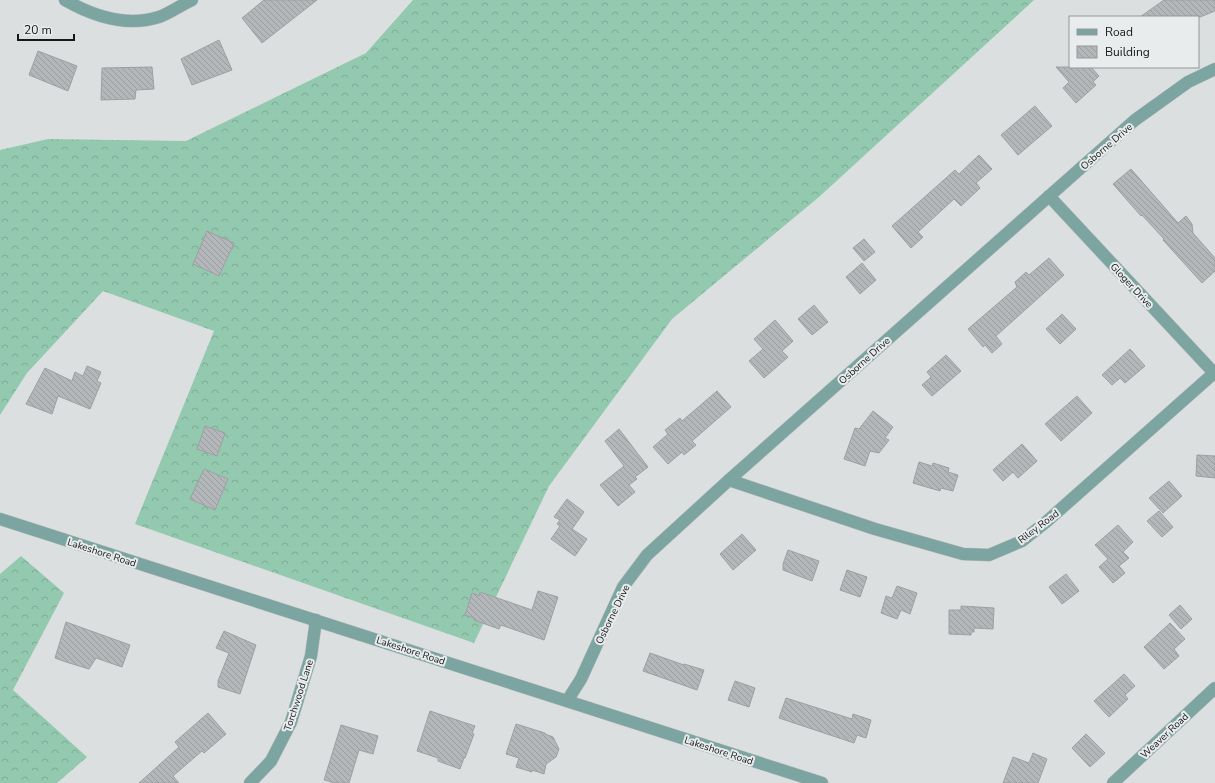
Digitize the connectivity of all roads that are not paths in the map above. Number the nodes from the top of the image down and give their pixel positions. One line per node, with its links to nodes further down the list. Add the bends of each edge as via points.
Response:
1 (65, 0): 2 (street, via 102,17 138,21 159,17)
2 (192, 0)
3 (1215, 69): 4 (street, Osborne Drive, via 1188,82 1135,120)
4 (1049, 196): 5 (street, Gloger Drive); 6 (street, Osborne Drive)
5 (1215, 374): 6 (street, Riley Road, via 1046,522 1022,541 989,555 963,554 875,529)
6 (729, 480): 10 (street, Osborne Drive, via 647,556 623,587)
7 (0, 519): 8 (street, Lakeshore Road)
8 (316, 620): 10 (street, Lakeshore Road); 12 (street, Torchwood Lane, via 311,656 291,722 271,761)
9 (1215, 688): 13 (street, Weaver Road)
10 (567, 701): 11 (street, Lakeshore Road)
11 (817, 782)
12 (250, 783)
13 (1113, 783)

